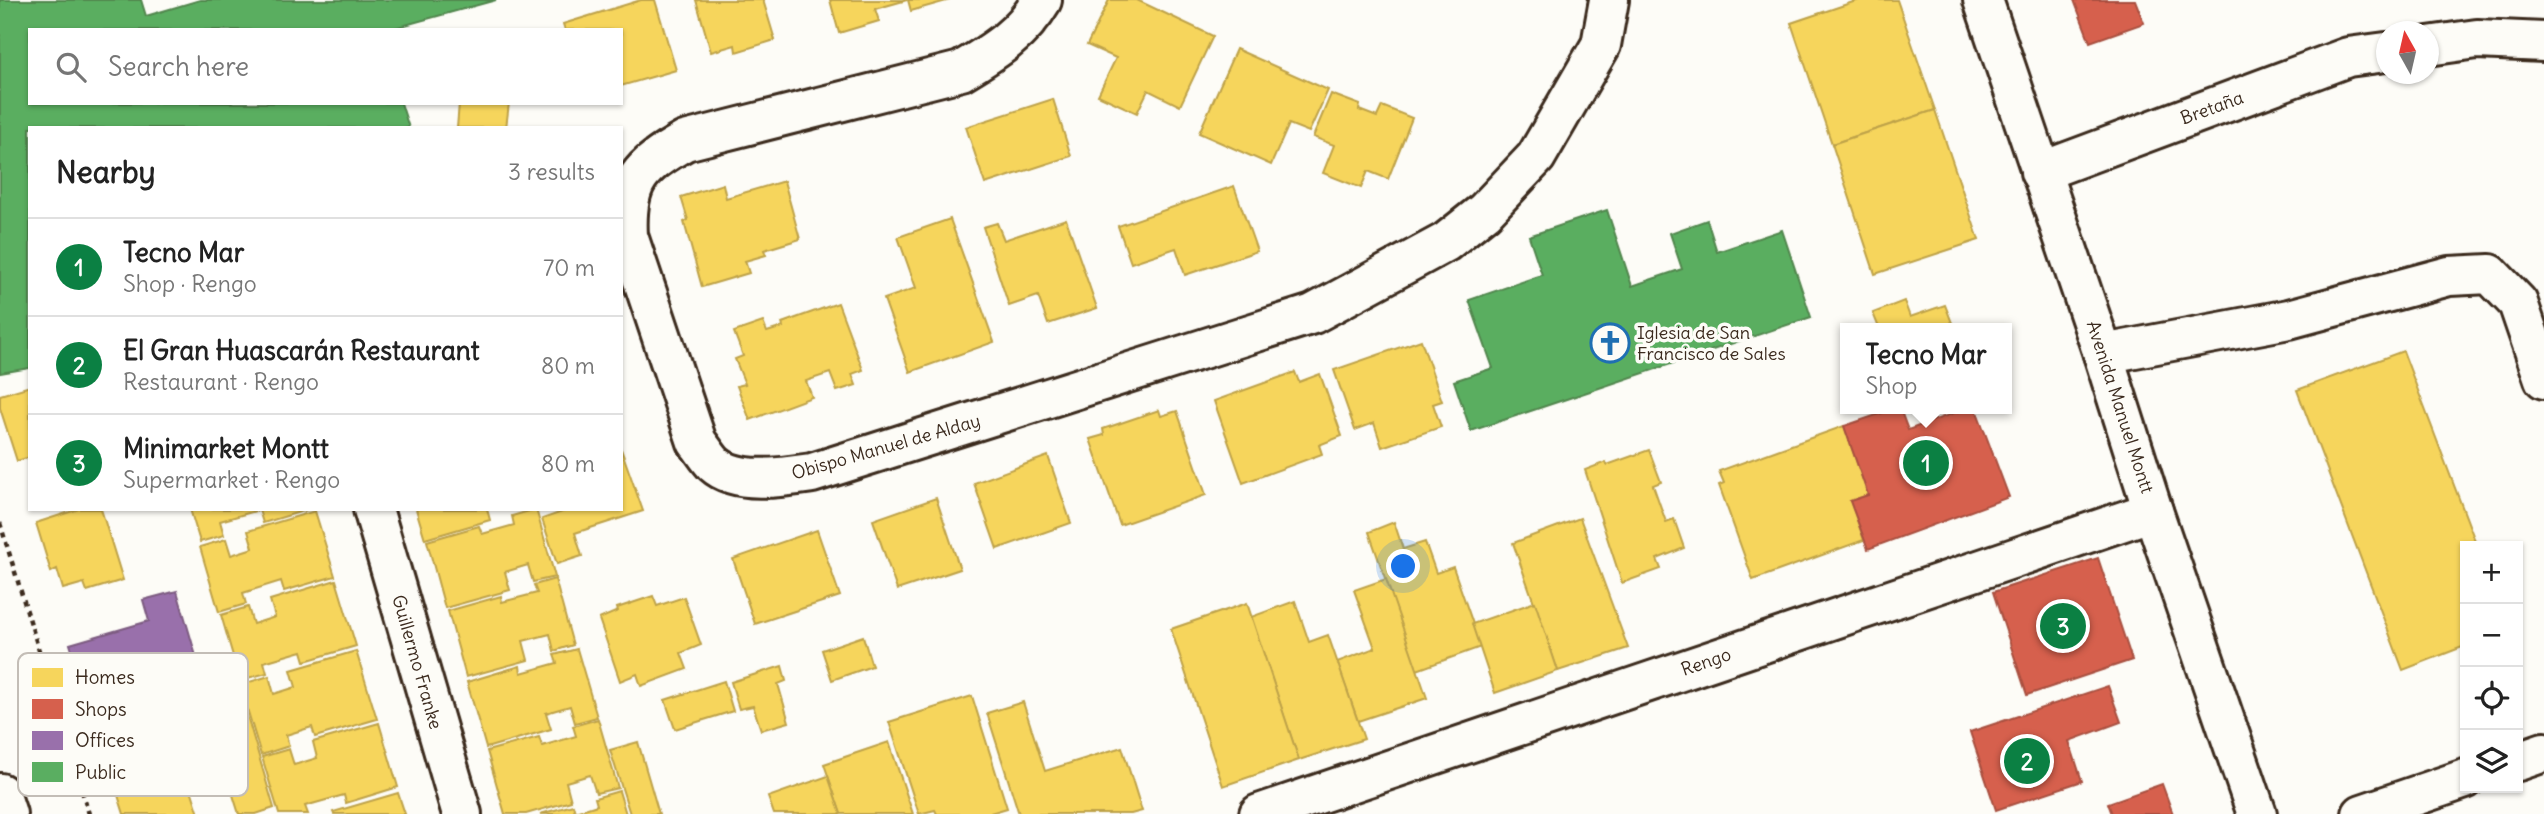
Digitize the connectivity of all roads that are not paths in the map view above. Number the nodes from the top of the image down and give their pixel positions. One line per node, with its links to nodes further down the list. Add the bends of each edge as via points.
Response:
1 (1042, 0): 2 (street, Obispo Manuel de Alday, via 1029,22 961,71 685,141 652,160 634,182 626,209 628,236 697,442 716,466 743,476 774,479 812,473 1313,314 1446,242 1485,211 1536,157 1601,45)
2 (1609, 0)
3 (1983, 0): 7 (street, Avenida Manuel Montt)
4 (2544, 42): 5 (street, via 2477,39)
5 (2439, 44)
6 (2376, 53): 7 (street, Bretaña, via 2348,57)
7 (2040, 172): 8 (street, Avenida Manuel Montt)
8 (2103, 354): 9 (street, via 2289,319 2449,276 2490,274 2518,303); 11 (street, Avenida Manuel Montt)
9 (2544, 379)
10 (374, 511): 17 (street, Guillermo Franke)
11 (2153, 511): 18 (street, Rengo); 19 (street, Avenida Manuel Montt)
12 (2544, 752): 13 (street)
13 (2523, 759)
14 (2460, 781): 20 (street)
15 (0, 793): 16 (street)
16 (7, 814)
17 (462, 814)
18 (1259, 814)
19 (2257, 814)
20 (2362, 814)

